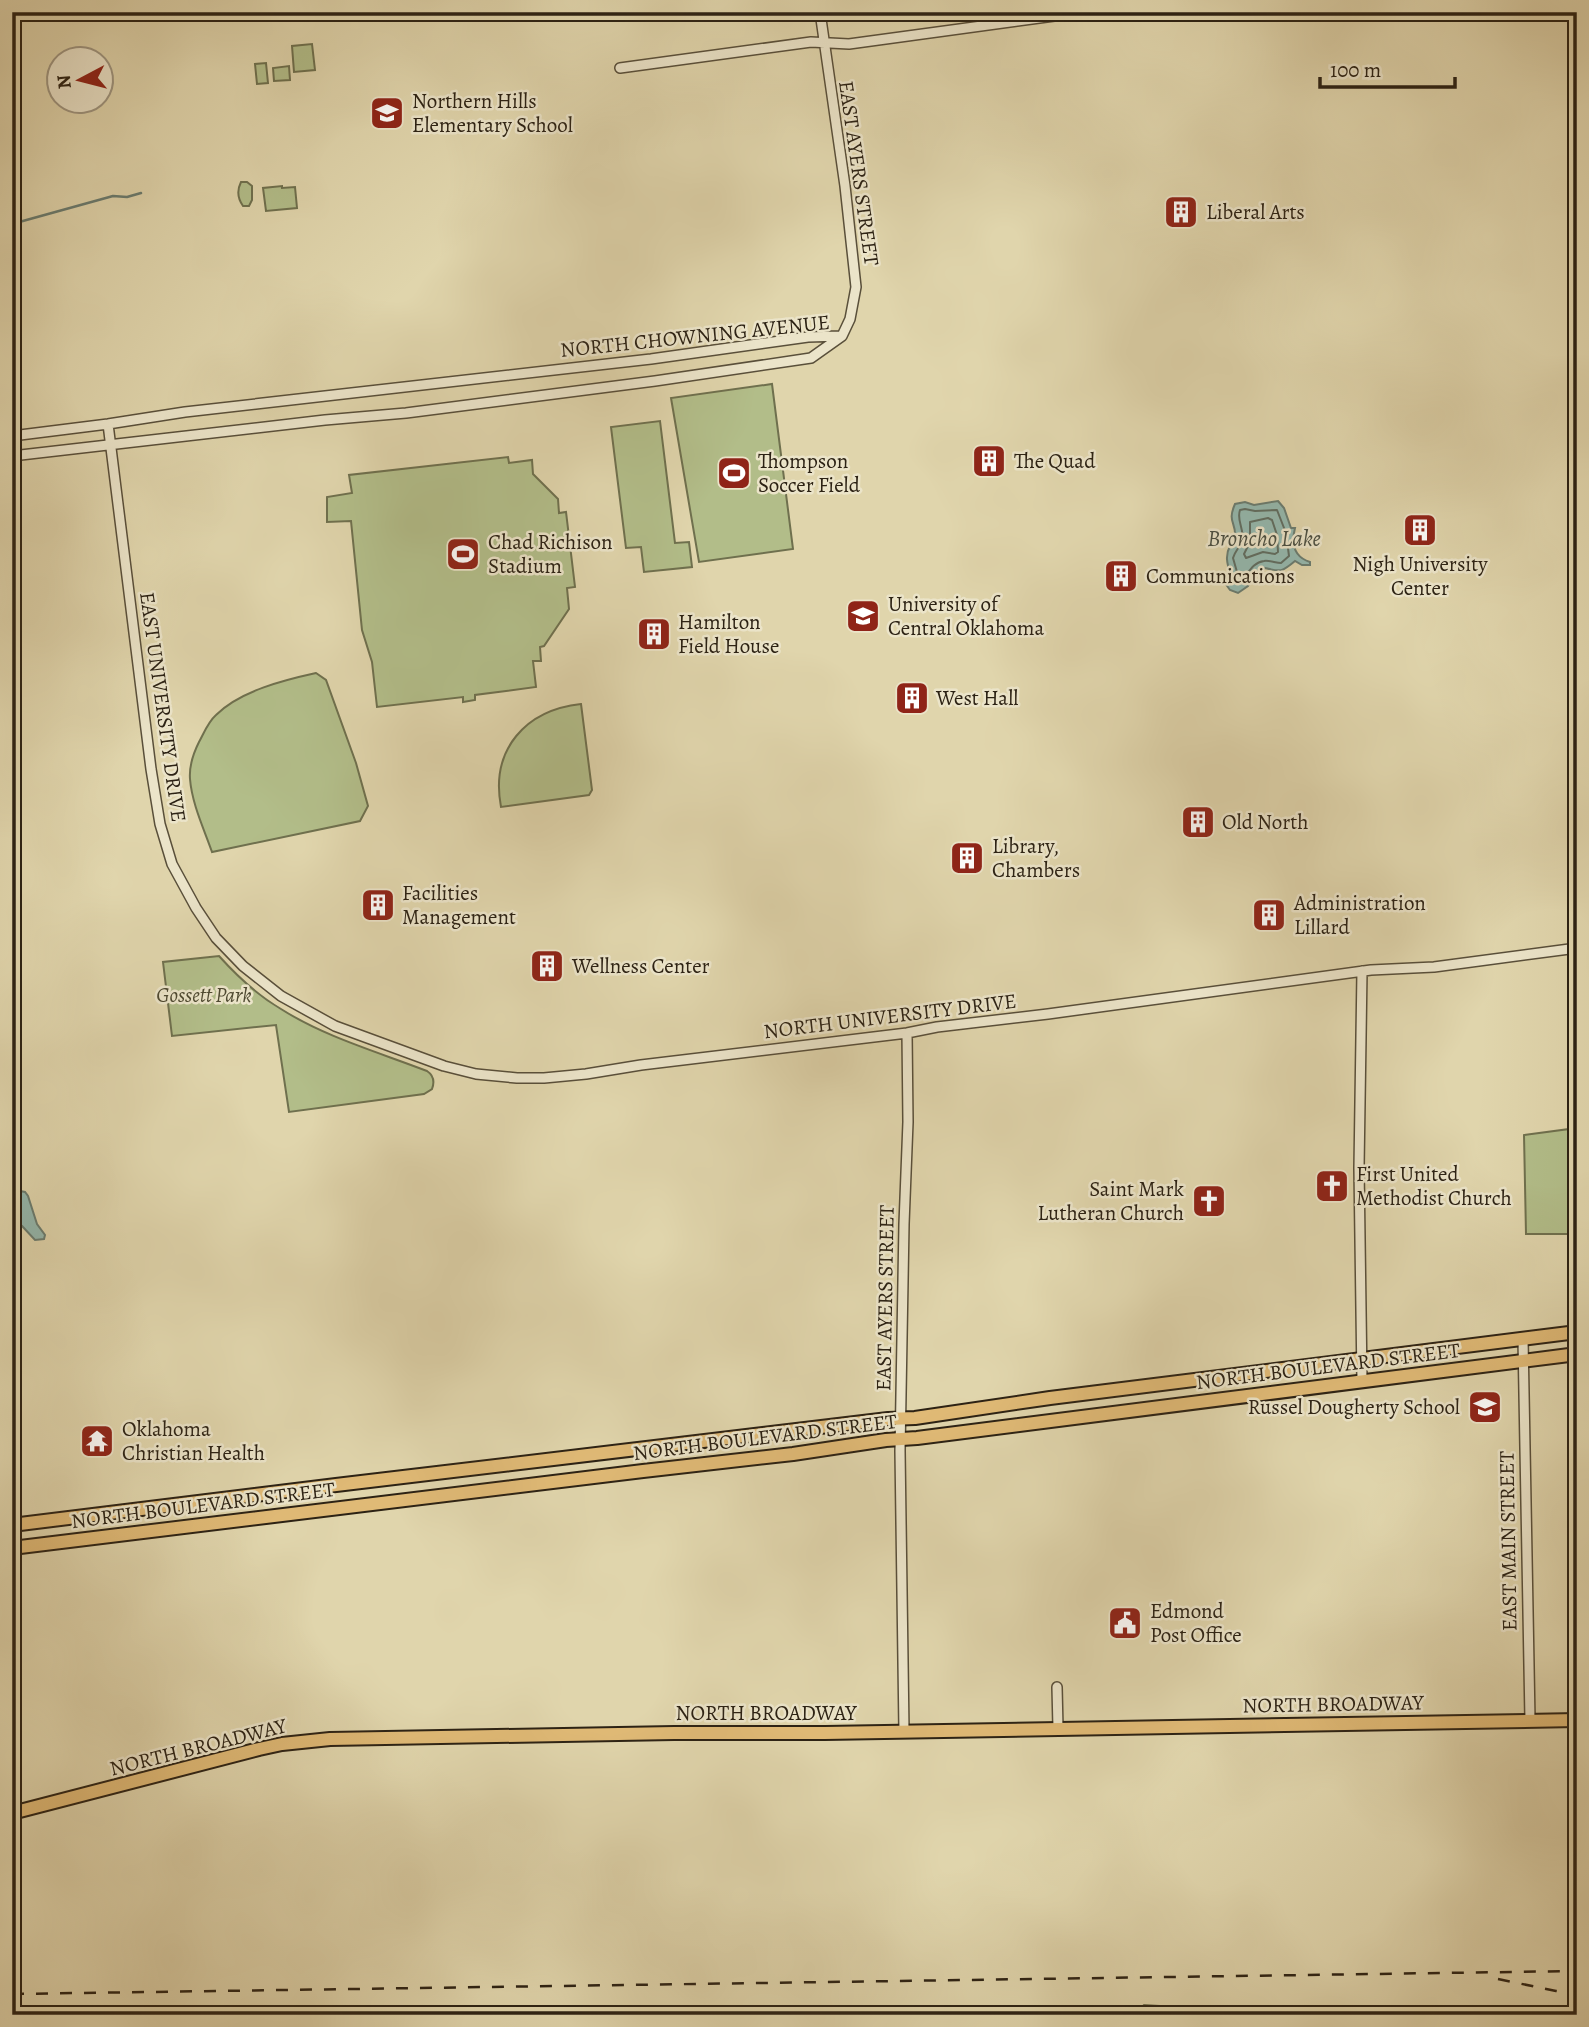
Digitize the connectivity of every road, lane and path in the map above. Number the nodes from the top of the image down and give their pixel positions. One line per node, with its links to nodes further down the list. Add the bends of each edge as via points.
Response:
1 (820, 12): 3 (street, EAST AYERS STREET)
2 (1084, 12): 3 (street, via 849,44)
3 (823, 42): 4 (street); 5 (street, EAST AYERS STREET, via 856,287)
4 (620, 68)
5 (842, 336): 6 (street, NORTH CHOWNING AVENUE); 8 (street, NORTH CHOWNING AVENUE, via 811,358 733,370 406,413)
6 (108, 424): 7 (street, NORTH CHOWNING AVENUE); 8 (street, EAST UNIVERSITY DRIVE)
7 (12, 436)
8 (112, 444): 9 (street, NORTH CHOWNING AVENUE); 12 (street, EAST UNIVERSITY DRIVE, via 151,769 172,864 216,938)
9 (12, 456)
10 (1577, 948): 11 (street, NORTH UNIVERSITY DRIVE, via 1434,967)
11 (1362, 971): 13 (street, NORTH UNIVERSITY DRIVE); 17 (street)
12 (281, 996): 13 (street, NORTH UNIVERSITY DRIVE, via 335,1026 444,1066 517,1078 586,1074)
13 (907, 1033): 20 (street, EAST AYERS STREET)
14 (1577, 1332): 15 (main road, NORTH BOULEVARD STREET)
15 (1522, 1339): 17 (main road, NORTH BOULEVARD STREET); 18 (street, EAST MAIN STREET)
16 (1577, 1354): 18 (main road, NORTH BOULEVARD STREET)
17 (1362, 1358): 19 (street); 20 (main road, NORTH BOULEVARD STREET)
18 (1523, 1361): 19 (main road, NORTH BOULEVARD STREET); 27 (street, EAST MAIN STREET)
19 (1362, 1381): 21 (main road, NORTH BOULEVARD STREET)
20 (900, 1419): 21 (street, EAST AYERS STREET); 22 (main road, NORTH BOULEVARD STREET)
21 (900, 1439): 23 (main road, NORTH BOULEVARD STREET); 30 (street, EAST AYERS STREET)
22 (229, 1499): 23 (main road); 24 (main road, NORTH BOULEVARD STREET)
23 (246, 1519): 25 (main road, NORTH BOULEVARD STREET)
24 (12, 1525)
25 (12, 1548)
26 (1057, 1687): 29 (street)
27 (1530, 1720): 28 (main road, NORTH BROADWAY); 29 (main road, NORTH BROADWAY)
28 (1577, 1720)
29 (1058, 1728): 30 (main road, NORTH BROADWAY)
30 (904, 1731): 31 (main road, NORTH BROADWAY, via 318,1740 259,1749)
31 (12, 1813)

